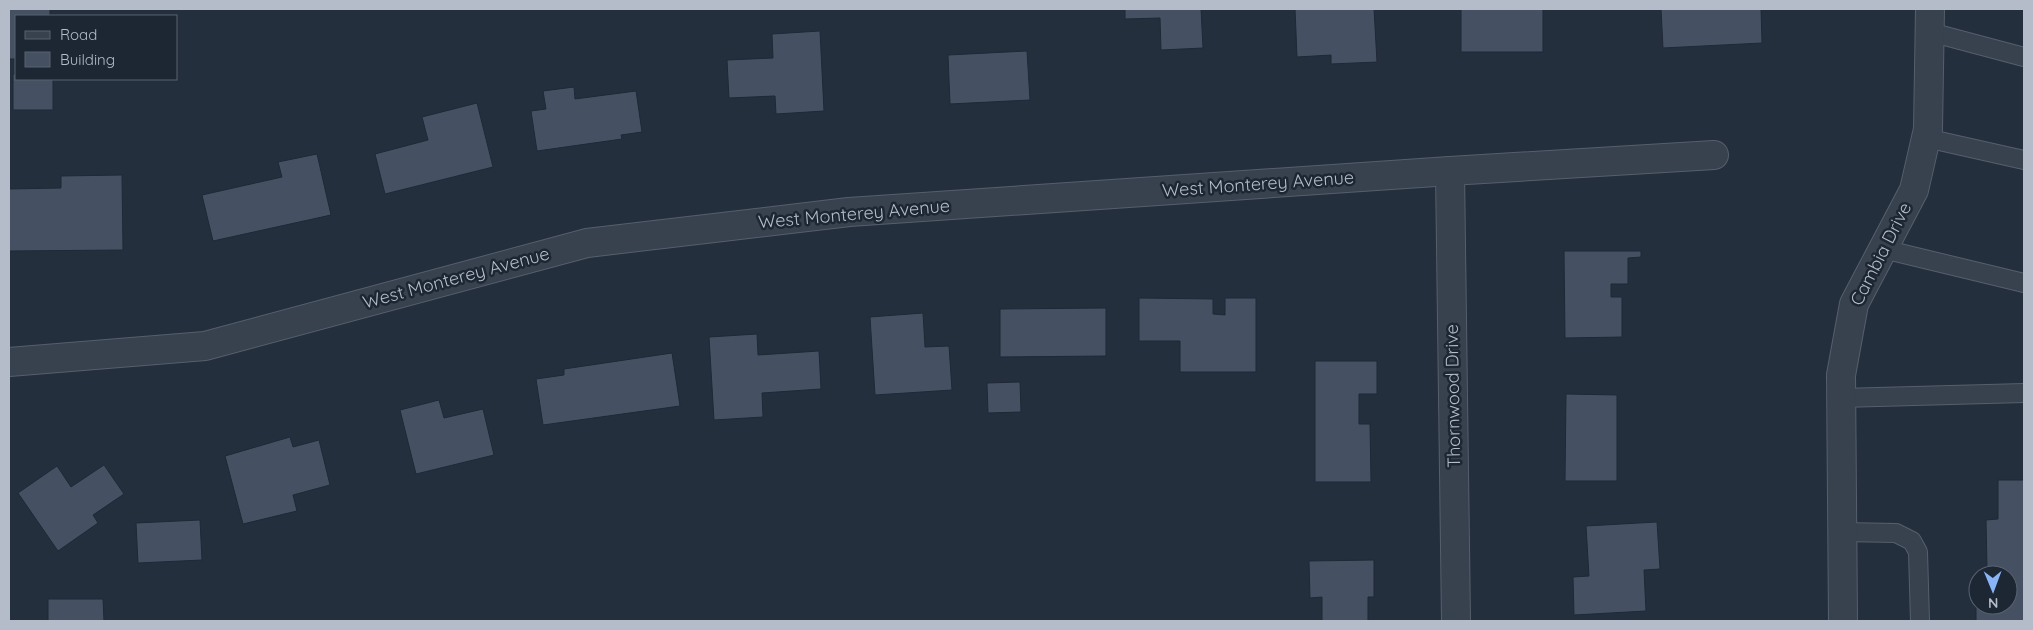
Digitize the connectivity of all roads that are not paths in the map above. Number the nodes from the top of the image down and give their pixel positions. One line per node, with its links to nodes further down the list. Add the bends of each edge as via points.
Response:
1 (1930, 21): 2 (lane); 3 (street, Cambia Drive)
2 (2024, 57)
3 (1926, 138): 5 (lane); 7 (street, Cambia Drive, via 1914,190)
4 (1714, 155): 6 (street, West Monterey Avenue)
5 (2024, 160)
6 (1450, 171): 9 (street, West Monterey Avenue, via 849,212 587,243 205,346); 13 (street, Thornwood Drive)
7 (1883, 249): 8 (lane); 11 (street, Cambia Drive, via 1854,304 1840,375)
8 (2024, 283)
9 (9, 362)
10 (2024, 393): 11 (lane)
11 (1841, 398): 12 (street, Cambia Drive)
12 (1842, 532): 14 (street, Cambia Drive); 15 (lane, via 1896,533 1912,540 1918,552)
13 (1456, 621)
14 (1843, 621)
15 (1920, 621)

